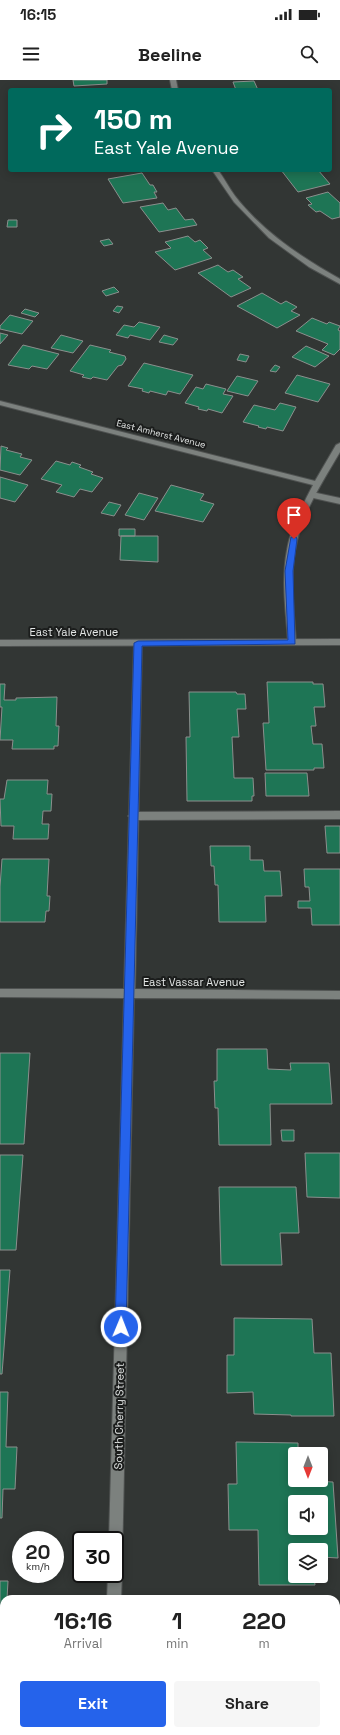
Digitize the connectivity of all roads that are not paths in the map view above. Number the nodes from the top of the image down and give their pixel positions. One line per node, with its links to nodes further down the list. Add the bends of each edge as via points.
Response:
1 (216, 172): 2 (street, via 235,200 284,248)
2 (340, 282)
3 (0, 403): 5 (street, East Amherst Avenue)
4 (340, 445): 5 (street)
5 (318, 484): 6 (street)
6 (312, 495): 7 (street); 8 (street, via 298,525 291,551 289,587)
7 (340, 502)
8 (292, 642): 9 (street, East Yale Avenue); 10 (street, East Yale Avenue)
9 (340, 642)
10 (138, 643): 11 (street, East Yale Avenue); 13 (street, South Cherry Street)
11 (0, 644)
12 (340, 815): 13 (street)
13 (133, 816): 15 (street, South Cherry Street)
14 (0, 993): 15 (street, East Vassar Avenue)
15 (129, 994): 16 (street, East Vassar Avenue); 17 (street, South Cherry Street)
16 (340, 995)
17 (116, 1531)
18 (115, 1583): 19 (street)
19 (114, 1595)

